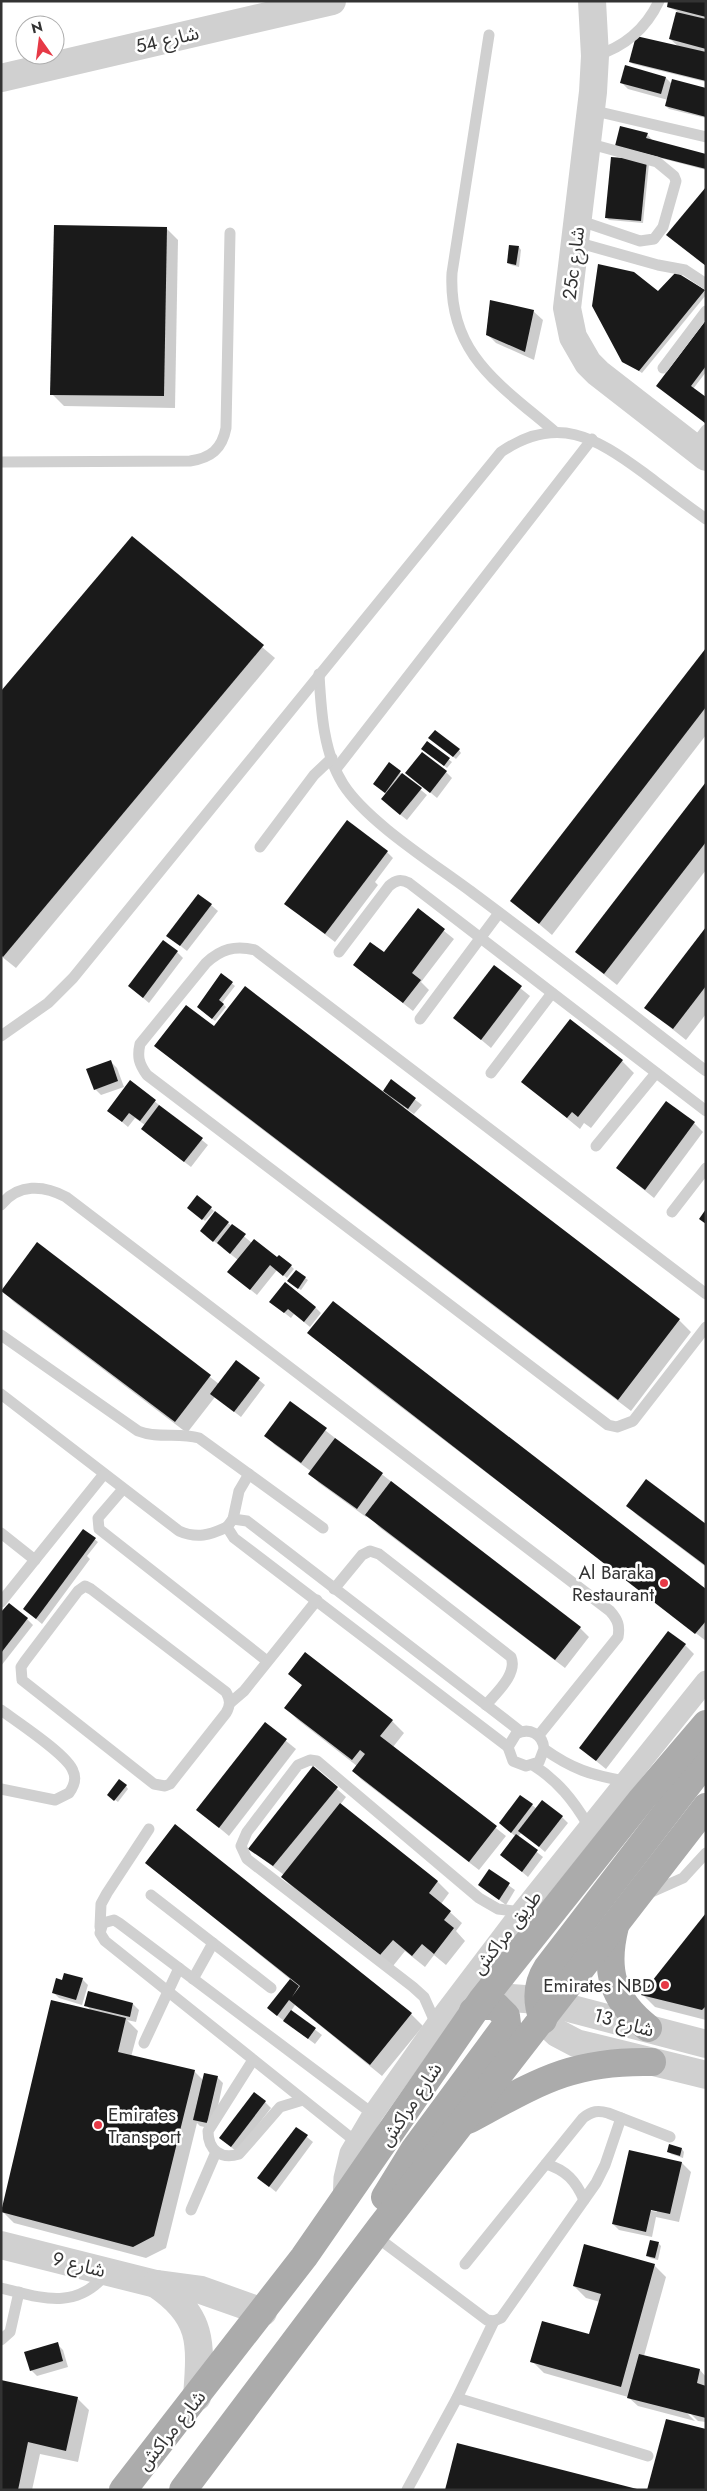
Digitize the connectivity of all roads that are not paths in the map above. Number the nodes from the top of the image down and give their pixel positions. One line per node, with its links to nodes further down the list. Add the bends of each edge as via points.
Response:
1 (332, 1): 6 (street, شارع 54)
2 (659, 1): 5 (lane, via 650,18 633,37)
3 (591, 6): 5 (street, 25c شارع)
4 (489, 36): 15 (lane, via 452,273 453,308 457,325 473,356 499,384)
5 (595, 56): 7 (street, 25c شارع)
6 (1, 78)
7 (591, 110): 8 (lane); 9 (street, 25c شارع)
8 (706, 138)
9 (587, 143): 10 (street, 25c شارع); 10 (lane, via 657,162 672,172 676,181 663,228 654,239 640,241)
10 (577, 231): 12 (lane, via 658,265 685,270); 17 (street, 25c شارع, via 567,308 573,337 580,350 598,373)
11 (230, 234): 18 (lane, via 226,428 223,441 215,452 204,459 190,461)
12 (706, 284)
13 (706, 311): 14 (lane)
14 (663, 368)
15 (554, 431): 16 (lane); 20 (lane, via 540,432 517,441 501,452)
16 (592, 439): 19 (lane); 21 (lane)
17 (701, 444)
18 (1, 462)
19 (706, 519)
20 (319, 674): 21 (lane, via 321,704); 28 (lane, via 73,978 48,1003)
21 (334, 763): 22 (lane, via 314,775); 23 (lane, via 353,799 368,813)
22 (260, 847)
23 (500, 913): 24 (lane); 29 (lane)
24 (480, 938): 25 (lane, via 402,880 389,886); 26 (lane); 27 (lane)
25 (340, 952)
26 (552, 993): 30 (lane); 31 (lane)
27 (420, 1019)
28 (1, 1036)
29 (706, 1071)
30 (656, 1072): 32 (lane); 33 (lane)
31 (491, 1073)
32 (706, 1111)
33 (596, 1146)
34 (706, 1168): 36 (lane)
35 (1, 1204): 58 (lane, via 16,1192 29,1188 42,1187 66,1197 610,1611 617,1618 618,1637)
36 (672, 1212)
37 (706, 1294): 38 (lane, via 255,950 242,946 216,953 140,1044 140,1066 147,1074 608,1425 617,1427 633,1421)
38 (706, 1327)
39 (1, 1335): 42 (lane, via 138,1431 154,1436 199,1438)
40 (1, 1394): 41 (lane)
41 (104, 1474): 43 (lane); 47 (lane)
42 (249, 1474): 44 (lane, via 239,1491); 45 (lane)
43 (123, 1489): 44 (lane, via 171,1527 187,1535 206,1536); 51 (lane, via 98,1518 99,1529)
44 (230, 1523): 48 (lane, via 246,1521); 49 (lane, via 234,1538)
45 (323, 1528)
46 (1, 1533): 47 (lane)
47 (35, 1560): 50 (lane)
48 (334, 1588): 54 (lane); 54 (lane, via 362,1555 370,1551 379,1554 511,1658 514,1663 511,1673)
49 (318, 1600): 51 (lane); 59 (lane)
50 (1, 1602)
51 (267, 1661): 53 (lane, via 244,1691)
52 (706, 1680): 63 (street, طريق مراكش)
53 (230, 1703): 53 (lane, via 226,1692 88,1587 81,1588 21,1667 22,1680 26,1685 160,1786 174,1781)
54 (486, 1705): 57 (lane)
55 (1, 1710): 64 (lane, via 62,1757 73,1770 75,1778 70,1793 55,1800)
56 (706, 1724): 79 (main road, شارع مراكش)
57 (520, 1731): 58 (lane); 59 (lane)
58 (539, 1735): 60 (lane)
59 (508, 1747): 62 (lane, via 509,1754 519,1765)
60 (544, 1749): 62 (lane, via 539,1762); 63 (lane, via 593,1776)
61 (706, 1761): 80 (main road, via 547,1968 541,1978)
62 (533, 1765): 66 (lane, via 562,1787)
63 (624, 1781): 66 (street, طريق مراكش)
64 (1, 1789)
65 (706, 1808): 70 (main road)
66 (588, 1826): 71 (street, طريق مراكش)
67 (149, 1829): 73 (lane, via 107,1893 99,1915)
68 (706, 1853): 70 (lane, via 682,1878)
69 (151, 1895): 74 (lane)
70 (636, 1899): 72 (main road)
71 (521, 1912): 81 (street, طريق مراكش); 81 (lane, via 498,1909 478,1898 317,1762 310,1760 298,1765 252,1825 241,1846 247,1859 413,1987 428,2004)
72 (615, 1925): 80 (main road); 82 (main road, via 609,1958 615,1988 624,2005)
73 (100, 1927): 75 (lane, via 108,1920 119,1923); 78 (lane, via 105,1941)
74 (213, 1943): 76 (lane); 77 (lane)
75 (179, 1968): 76 (lane); 78 (lane)
76 (193, 1979): 89 (lane)
77 (271, 1988)
78 (168, 1992): 84 (lane); 85 (lane)
79 (477, 2005): 80 (street, شارع 13, via 511,1998); 97 (main road, شارع مراكش); 99 (main road, via 496,2006 506,2016 507,2024 392,2183 382,2204)
80 (545, 2008): 82 (street, شارع 13); 86 (street, شارع 13, via 557,2033 576,2043); 91 (main road)
81 (436, 2024): 89 (street, طريق مراكش)
82 (648, 2028): 83 (street, شارع 13)
83 (705, 2042)
84 (144, 2043)
85 (253, 2060): 88 (lane); 94 (lane, via 208,2131 211,2146)
86 (652, 2062): 87 (street, شارع 13); 91 (main road, via 610,2062 568,2071 528,2087)
87 (706, 2075)
88 (303, 2100): 93 (lane); 94 (lane, via 280,2107 239,2154 231,2156)
89 (373, 2114): 93 (street, طريق مراكش)
90 (621, 2118): 92 (lane); 95 (lane, via 599,2110 590,2112); 96 (lane, via 605,2164)
91 (458, 2125): 99 (main road)
92 (670, 2137)
93 (355, 2141): 97 (street, طريق مراكش, via 344,2178)
94 (216, 2152): 98 (lane)
95 (546, 2164): 96 (lane, via 570,2176); 101 (lane)
96 (584, 2200): 107 (lane, via 500,2318)
97 (343, 2204): 106 (main road, شارع مراكش)
98 (190, 2210)
99 (377, 2231): 107 (lane, via 482,2316); 113 (main road)
100 (1, 2245): 102 (street, شارع 9)
101 (465, 2264)
102 (108, 2271): 103 (street, شارع 9); 105 (lane, via 99,2283 72,2297 57,2300)
103 (156, 2284): 106 (street, شارع 9, via 201,2290); 109 (street, شارع 9, via 183,2304 195,2324 200,2346)
104 (1, 2288): 105 (lane)
105 (19, 2292): 108 (lane, via 10,2332)
106 (263, 2312): 109 (main road, شارع مراكش)
107 (494, 2321): 110 (lane)
108 (1, 2340)
109 (198, 2397): 112 (main road, شارع مراكش)
110 (457, 2398): 111 (lane); 114 (lane)
111 (648, 2456)
112 (123, 2490)
113 (183, 2490)
114 (407, 2490)

